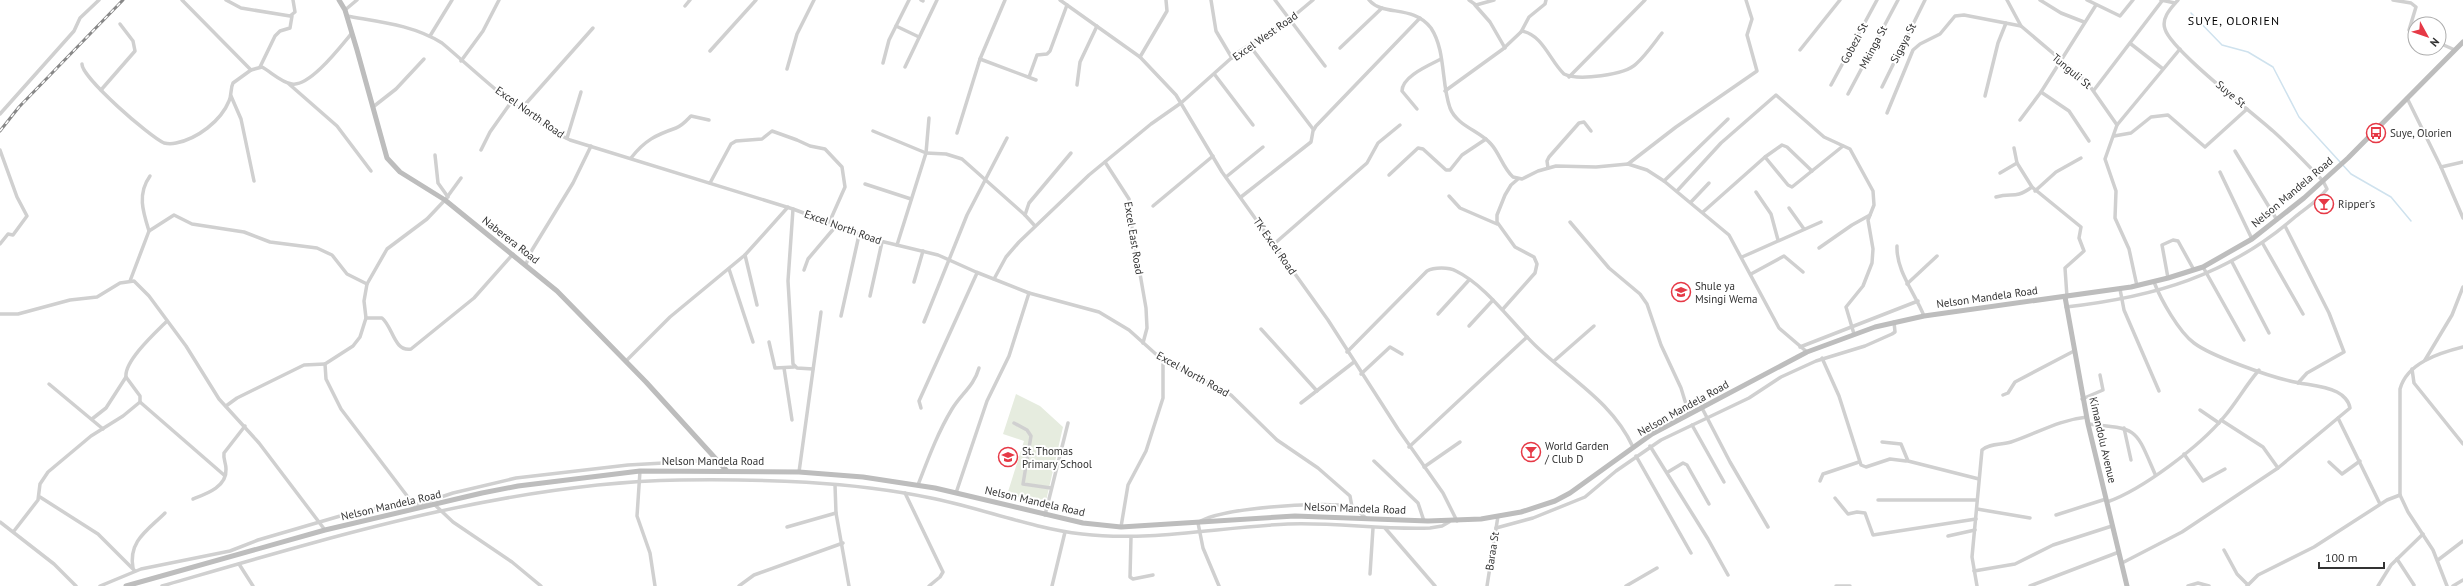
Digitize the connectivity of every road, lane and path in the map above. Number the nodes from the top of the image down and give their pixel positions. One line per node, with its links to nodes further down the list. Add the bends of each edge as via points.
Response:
1 (99, 0): 109 (street, via 80,18 74,31)
2 (182, 0): 84 (street)
3 (226, 0): 43 (street, via 241,8)
4 (293, 0): 43 (street)
5 (339, 0): 42 (main road, Naberera Road)
6 (357, 0): 42 (street)
7 (452, 0): 58 (street)
8 (499, 0): 76 (street, via 483,31)
9 (690, 0): 40 (street)
10 (756, 0): 69 (street)
11 (814, 0): 82 (street, via 797,34)
12 (909, 0): 51 (street)
13 (937, 0): 59 (street)
14 (1005, 0): 73 (street)
15 (1060, 0): 37 (street, TK Excel Road)
16 (1166, 0): 70 (street, via 1167,11)
17 (1211, 0): 71 (street, via 1216,31)
18 (1275, 0): 47 (street)
19 (1313, 0): 47 (street, Excel West Road)
20 (1369, 0): 41 (street)
21 (1469, 0): 38 (street)
22 (1494, 0): 38 (street)
23 (1546, 0): 55 (street, via 1545,4 1529,17)
24 (1645, 0): 87 (street)
25 (1746, 0): 143 (street, via 1752,19 1747,35 1757,71)
26 (1840, 0): 67 (street)
27 (1877, 0): 91 (street, Gobezi St)
28 (1898, 0): 98 (street, Mkinga St)
29 (1925, 0): 92 (street, Sigaya St)
30 (2007, 0): 53 (street, Tunguli St)
31 (2040, 0): 48 (street, via 2061,13)
32 (2087, 0): 39 (street)
33 (2134, 0): 39 (street, via 2122,16)
34 (2161, 0): 36 (street); 61 (street)
35 (2393, 0): 45 (street, via 2411,3 2416,7)
36 (2176, 2): 66 (street, Suye St, via 2165,18 2164,28)
37 (1067, 5): 52 (street, TK Excel Road); 86 (street, via 1050,51 1036,56)
38 (1474, 5): 65 (street, via 1490,22)
39 (2096, 5): 48 (street)
40 (684, 6)
41 (1382, 8): 46 (street); 64 (street)
42 (345, 10): 44 (main road, Naberera Road)
43 (292, 16): 80 (street, via 290,28 274,36)
44 (347, 16): 56 (main road, Naberera Road); 58 (street, Excel North Road, via 402,26)
45 (2413, 16)
46 (1420, 18): 74 (street, via 1435,36); 117 (street)
47 (1289, 20): 62 (street, Excel West Road); 79 (street)
48 (2084, 22): 75 (street)
49 (2006, 23): 53 (street); 100 (street, via 1998,43); 108 (street, via 1955,16 1940,34 1913,50)
50 (120, 24): 93 (street, via 133,41 135,51)
51 (896, 26): 59 (street); 77 (street, via 885,51)
52 (1097, 26): 70 (street, TK Excel Road); 90 (street, via 1080,62)
53 (2021, 26): 75 (street, Tunguli St)
54 (593, 28): 105 (street)
55 (1521, 32): 65 (street); 87 (street, via 1525,31 1536,38 1559,70)
56 (352, 33): 89 (street, via 323,67 299,83); 104 (main road, Naberera Road)
57 (1662, 33): 87 (street, via 1632,68 1589,78)
58 (430, 36): 76 (street, Excel North Road)
59 (919, 37): 81 (street)
60 (2463, 42): 68 (main road, Nelson Mandela Road)
61 (2130, 44): 83 (street); 94 (street)
62 (1250, 46): 71 (street, Excel West Road); 117 (street)
63 (2447, 46): 68 (street)
64 (1340, 48)
65 (1505, 48): 95 (street)
66 (2180, 49): 83 (street); 107 (street, Suye St)
67 (1800, 50)
68 (2455, 50): 101 (main road, Nelson Mandela Road)
69 (710, 51)
70 (1140, 57): 103 (street, TK Excel Road, via 1157,73)
71 (1232, 58): 85 (street, Excel West Road)
72 (424, 59): 104 (street, via 396,89)
73 (980, 59): 86 (street); 120 (street)
74 (1441, 59): 95 (street); 106 (street, via 1416,73 1403,85 1402,91)
75 (2060, 60): 94 (street, Tunguli St); 97 (street)
76 (461, 61): 102 (street, Excel North Road)
77 (883, 63)
78 (82, 64): 93 (street, via 84,72)
79 (1325, 66)
80 (260, 67): 84 (street); 89 (street)
81 (905, 67)
82 (787, 69)
83 (2163, 69): 116 (street)
84 (251, 70): 99 (street, via 233,83)
85 (1215, 75): 103 (street, Excel West Road); 114 (street)
86 (1029, 77): 88 (street)
87 (1569, 77)
88 (1036, 80)
89 (288, 83): 146 (street, via 337,126)
90 (1077, 85)
91 (1831, 85)
92 (1882, 87)
93 (101, 90): 99 (street, via 155,137 170,144 189,139 208,128 224,111)
94 (2094, 90): 116 (street, Tunguli St)
95 (1445, 91): 124 (street, via 1453,114)
96 (581, 92): 122 (street)
97 (2042, 92): 113 (street); 125 (street, via 2069,111)
98 (1848, 94)
99 (231, 96): 156 (street, via 241,119)
100 (1985, 96)
101 (2407, 98): 144 (street); 158 (main road, Nelson Mandela Road)
102 (512, 101): 105 (street, Excel North Road); 131 (street)
103 (1181, 104): 136 (street, TK Excel Road); 140 (street, via 1151,124)
104 (373, 107): 169 (main road, Naberera Road, via 387,158 400,172)
105 (522, 108): 122 (street, Excel North Road)
106 (1417, 109)
107 (2247, 109): 121 (street, via 2205,147 2168,115 2151,117 2131,133); 158 (street, Suye St, via 2284,141)
108 (1886, 113)
109 (0, 114)
110 (929, 118): 133 (street)
111 (1728, 119): 157 (street)
112 (709, 120): 138 (street, via 691,116 678,128 668,129 650,138)
113 (2020, 120)
114 (1253, 125)
115 (1400, 125): 195 (street, via 1378,143 1367,162)
116 (2116, 125): 121 (street)
117 (1314, 129): 167 (street, via 1312,142)
118 (873, 131): 133 (street)
119 (1592, 132): 145 (street, via 1584,122 1579,123 1548,159)
120 (957, 133)
121 (2114, 136): 224 (street, via 2105,159 2116,191 2115,218 2129,249)
122 (567, 138): 127 (street, Excel North Road)
123 (1007, 138): 154 (street)
124 (1486, 139): 150 (street, via 1462,155 1450,170 1446,170 1420,148); 155 (street, via 1494,147 1511,175)
125 (2089, 141)
126 (1844, 145): 147 (street); 163 (street, via 1824,137 1776,95 1721,143); 178 (street, via 1852,151 1873,192 1874,205)
127 (592, 146): 138 (street, Excel North Road); 207 (street)
128 (1263, 147): 152 (street)
129 (2014, 148): 142 (street)
130 (0, 150): 194 (street, via 17,197 27,216 13,235 8,234)
131 (481, 150)
132 (2235, 151): 180 (street)
133 (926, 153): 154 (street, via 959,157); 170 (street)
134 (1070, 153): 177 (street, via 1029,204)
135 (435, 155): 169 (street, via 438,183)
136 (1214, 156): 152 (street, TK Excel Road); 172 (street)
137 (1765, 157): 147 (street, via 1784,145); 147 (street, via 1791,187); 176 (street)
138 (631, 158): 159 (street, Excel North Road)
139 (2081, 158): 164 (street, via 2056,172)
140 (1105, 162): 186 (street); 257 (street, Excel East Road, via 1131,206 1132,228 1146,308 1147,328)
141 (2463, 162): 144 (street)
142 (2017, 163): 149 (street); 162 (street)
143 (1628, 164): 145 (street); 157 (street, via 1647,170)
144 (2441, 167): 179 (street)
145 (1548, 168): 155 (street)
146 (371, 171)
147 (1812, 171)
148 (2220, 172): 191 (street)
149 (2000, 173)
150 (1390, 175)
151 (150, 176): 189 (street, via 144,187 142,201)
152 (1226, 177): 167 (street, TK Excel Road)
153 (461, 178): 169 (street)
154 (985, 178): 177 (street); 205 (street)
155 (1518, 179): 184 (street, via 1505,195 1497,215)
156 (254, 181)
157 (1664, 181): 163 (street)
158 (2323, 181): 180 (main road, Nelson Mandela Road); 187 (street, via 2327,187 2325,191)
159 (710, 183): 173 (street, Excel North Road); 183 (street, via 728,148 736,141 762,139 772,131 825,149 843,170 845,189)
160 (1709, 183): 171 (street)
161 (865, 184): 170 (street)
162 (2032, 187): 164 (street); 168 (street, via 2018,196)
163 (1677, 191): 171 (street)
164 (2035, 191): 230 (street, via 2081,226 2079,238 2084,251 2065,268)
165 (1756, 192): 192 (street, via 1771,214)
166 (1448, 196): 184 (street, via 1460,208)
167 (1241, 197): 195 (street, TK Excel Road)
168 (1996, 197)
169 (447, 199): 201 (main road, Naberera Road); 222 (street, via 427,219 387,249)
170 (911, 199): 197 (street)
171 (1691, 202): 176 (street)
172 (1153, 206)
173 (788, 207): 175 (street, Excel North Road); 202 (street)
174 (1789, 208): 188 (street)
175 (793, 209): 183 (street, Excel North Road); 271 (street, via 788,281)
176 (1703, 212): 204 (street, via 1729,234)
177 (1025, 214): 186 (street)
178 (1870, 215): 199 (street); 249 (street, via 1868,220 1873,249 1872,263 1863,286 1846,307)
179 (2463, 218)
180 (2277, 220): 191 (main road, Nelson Mandela Road)
181 (1570, 222): 292 (street, via 1610,268 1648,304 1661,345 1681,388)
182 (1821, 222): 188 (street)
183 (829, 223): 185 (street, Excel North Road)
184 (1497, 224): 236 (street, via 1515,247 1534,257 1537,267 1535,273)
185 (836, 226): 190 (street, Excel North Road); 210 (street, via 808,259)
186 (1035, 226): 217 (street, via 1011,251)
187 (2285, 226): 196 (street); 280 (street, via 2330,313 2344,351 2307,373)
188 (1804, 229): 192 (street)
189 (149, 231): 219 (street); 222 (street, via 176,215 192,224 244,232 270,242 309,246 330,254 347,274)
190 (859, 235): 193 (street, Excel North Road); 241 (street)
191 (2252, 239): 208 (main road, Nelson Mandela Road)
192 (1778, 240): 204 (street)
193 (882, 242): 197 (street, Excel North Road); 229 (street)
194 (0, 244)
195 (1274, 244): 261 (street, TK Excel Road, via 1328,320)
196 (2263, 244): 206 (street); 240 (street)
197 (897, 245): 200 (street, Excel North Road)
198 (1897, 246): 223 (street, via 1897,256)
199 (1819, 248)
200 (922, 251): 205 (street, Excel North Road); 220 (street)
201 (513, 254): 207 (main road, Naberera Road); 243 (street, via 474,298 411,349 400,346 382,318)
202 (745, 255): 209 (street); 234 (street)
203 (1937, 256): 223 (street)
204 (1742, 257): 214 (street)
205 (948, 258): 213 (street, Excel North Road); 245 (street)
206 (2232, 262): 215 (street); 251 (street)
207 (526, 264): 266 (main road, Naberera Road, via 558,291)
208 (2203, 267): 211 (main road, Nelson Mandela Road); 215 (street)
209 (729, 269): 255 (street); 266 (street, via 670,317)
210 (804, 270)
211 (2194, 270): 216 (main road, Nelson Mandela Road); 216 (street, via 2178,241 2174,240 2162,245)
212 (1803, 272): 214 (street, via 1784,256)
213 (977, 273): 217 (street, Excel North Road); 289 (street, via 919,401)
214 (1751, 274): 259 (street, via 1779,328)
215 (2207, 274): 227 (street); 254 (street)
216 (2168, 278): 221 (main road, Nelson Mandela Road)
217 (994, 279): 228 (street, Excel North Road)
218 (1470, 280): 231 (street); 239 (street); 261 (street, via 1453,269 1434,268 1427,271)
219 (130, 281): 238 (street, via 120,283 97,297 70,300 18,314); 244 (street, via 146,292)
220 (914, 282)
221 (2154, 282): 224 (main road, Nelson Mandela Road); 227 (street)
222 (367, 284): 243 (street, via 364,301)
223 (1907, 284): 233 (street)
224 (2138, 286): 226 (main road, Nelson Mandela Road)
225 (2463, 287): 267 (street, via 2452,315)
226 (2120, 289): 230 (main road, Nelson Mandela Road); 232 (street)
227 (2158, 292): 232 (street); 276 (street, via 2192,342 2234,362)
228 (1029, 293): 257 (street, Excel North Road, via 1100,312); 338 (street, via 1009,356 987,401)
229 (870, 296)
230 (2066, 297): 235 (main road, Kimandolu Avenue); 242 (main road, Nelson Mandela Road)
231 (1493, 300): 236 (street); 247 (street)
232 (2121, 300): 235 (street); 283 (street)
233 (1918, 301): 242 (street); 249 (street)
234 (758, 305)
235 (2066, 307): 260 (main road, Kimandolu Avenue)
236 (1503, 309): 253 (street)
237 (821, 312): 274 (street)
238 (0, 314)
239 (1438, 314)
240 (2303, 314)
241 (841, 316)
242 (1924, 316): 246 (main road, Nelson Mandela Road)
243 (366, 318): 270 (street, via 358,342)
244 (167, 321): 279 (street, via 138,352 127,370); 288 (street)
245 (924, 322)
246 (1894, 322): 252 (main road, Nelson Mandela Road); 264 (street, via 1895,332 1892,334 1866,346)
247 (1469, 326)
248 (1594, 326): 269 (street)
249 (1851, 326): 252 (street); 259 (street)
250 (1261, 329): 282 (street)
251 (2269, 333)
252 (1854, 334): 262 (main road, Nelson Mandela Road)
253 (1528, 337): 269 (street); 310 (street)
254 (2244, 340)
255 (753, 342)
256 (769, 342): 272 (street, via 776,369)
257 (1143, 343): 265 (street, Excel North Road)
258 (2463, 346): 267 (street)
259 (1800, 347): 262 (street)
260 (2074, 351): 284 (street, via 2015,382); 285 (main road, Kimandolu Avenue)
261 (1347, 352): 268 (street, TK Excel Road)
262 (1807, 352): 290 (main road, Nelson Mandela Road)
263 (1402, 354): 277 (street, via 1390,347)
264 (1822, 358): 294 (street); 319 (street, via 1839,398)
265 (1163, 359): 350 (street, Excel North Road, via 1231,395 1277,440 1318,468 1350,496); 370 (street, via 1162,398 1146,451 1128,485)
266 (626, 361): 314 (main road, Naberera Road)
267 (2425, 361): 275 (street)
268 (1354, 362): 277 (street, TK Excel Road); 282 (street)
269 (1554, 362): 311 (street, via 1608,408 1623,427)
270 (325, 364): 288 (street, via 304,365); 349 (street, via 326,379 341,409)
271 (794, 367): 272 (street); 274 (street)
272 (784, 368): 297 (street)
273 (979, 368): 335 (street, via 974,383 949,414)
274 (812, 369): 326 (street)
275 (2412, 369): 308 (street, via 2414,384); 339 (street, via 2403,380 2400,389)
276 (2258, 370): 280 (street); 298 (street)
277 (1361, 374): 310 (street, TK Excel Road)
278 (2100, 375): 285 (street, via 2103,390)
279 (126, 377): 286 (street, via 140,396); 296 (street, via 106,408)
280 (2298, 383): 295 (street, via 2324,387 2342,395 2350,408)
281 (50, 384): 296 (street)
282 (1317, 391): 287 (street)
283 (2159, 391)
284 (2003, 395)
285 (2082, 399): 293 (main road, Kimandolu Avenue)
286 (140, 402): 305 (street); 329 (street)
287 (1302, 403)
288 (226, 406): 303 (street)
289 (921, 408)
290 (1702, 408): 292 (main road, Nelson Mandela Road); 294 (street)
291 (2200, 410): 298 (street)
292 (1689, 414): 311 (main road, Nelson Mandela Road)
293 (2087, 417): 301 (main road, Kimandolu Avenue); 330 (street, via 2065,420 2010,443 1984,448 1980,453)
294 (1706, 418): 302 (street); 367 (street)
295 (2338, 418): 318 (street); 323 (street)
296 (92, 419): 305 (street)
297 (792, 420)
298 (2220, 422): 312 (street); 323 (street, via 2265,449)
299 (1014, 423): 336 (street, via 1032,436 1023,484)
300 (1068, 423): 336 (street)
301 (2088, 424): 304 (street); 345 (main road, Kimandolu Avenue)
302 (1692, 425): 309 (street); 333 (street)
303 (245, 426): 329 (street, via 224,453); 365 (street, via 274,461)
304 (2124, 428): 315 (street); 328 (street, via 2138,437)
305 (103, 429): 340 (street, via 48,472 40,484)
306 (1460, 442): 321 (street)
307 (1882, 442): 317 (street, via 1901,444)
308 (2463, 444)
309 (1650, 446): 313 (street); 327 (street)
310 (1409, 447): 321 (street, TK Excel Road)
311 (1633, 447): 357 (main road, Nelson Mandela Road, via 1570,493 1541,506)
312 (2184, 454): 322 (street, via 2204,482); 328 (street)
313 (1636, 456): 373 (street, via 1585,497 1533,518); 386 (street)
314 (717, 460): 324 (main road, Naberera Road); 349 (street, via 516,478)
315 (2131, 460)
316 (1374, 461): 361 (street, via 1418,503)
317 (1906, 461): 319 (street, via 1890,459 1864,467); 330 (street)
318 (2360, 461): 320 (street, via 2342,474); 348 (street)
319 (1859, 462): 331 (street, via 1823,474)
320 (2329, 462)
321 (1424, 467): 364 (street, TK Excel Road, via 1449,503)
322 (2225, 468)
323 (2278, 468): 389 (street, via 2182,532)
324 (726, 470): 325 (main road, Nelson Mandela Road); 326 (main road, Nelson Mandela Road)
325 (640, 471): 332 (street); 346 (main road, Nelson Mandela Road, via 511,487)
326 (799, 472): 335 (main road, Nelson Mandela Road)
327 (1668, 472): 347 (street, via 1685,463); 396 (street)
328 (2155, 474): 345 (street, via 2129,492)
329 (224, 475): 342 (street, via 215,489)
330 (1978, 479): 344 (street)
331 (1820, 481)
332 (638, 482): 334 (street, via 774,480); 352 (street, via 522,496); 406 (street, via 637,516 650,553)
333 (1724, 482)
334 (835, 485): 337 (street); 354 (street)
335 (918, 485): 338 (main road, Nelson Mandela Road)
336 (1051, 488): 355 (street)
337 (905, 493): 378 (street); 409 (street, via 943,572)
338 (956, 493): 355 (main road, Nelson Mandela Road)
339 (2400, 495): 348 (street); 379 (street, via 2410,516)
340 (40, 497): 376 (street); 392 (street, via 98,534)
341 (1835, 498): 360 (street, via 1848,514 1866,513 1873,535)
342 (193, 499)
343 (1878, 500): 344 (street)
344 (1976, 500): 351 (street)
345 (2106, 500): 356 (street); 368 (main road, Kimandolu Avenue)
346 (435, 504): 352 (street); 374 (main road, Nelson Mandela Road)
347 (1709, 504)
348 (2380, 504): 422 (street, via 2314,547 2258,575)
349 (414, 505): 365 (street, via 361,511)
350 (1352, 507): 358 (street); 366 (street, via 1263,507 1208,516)
351 (1977, 509): 359 (street); 360 (street)
352 (441, 512): 390 (street, via 323,540); 405 (street, via 512,562)
353 (165, 513): 392 (street, via 133,546)
354 (836, 513): 369 (street); 383 (street)
355 (1045, 515): 370 (main road, Nelson Mandela Road, via 1089,524)
356 (2056, 515)
357 (1498, 516): 364 (main road, Nelson Mandela Road); 373 (street, Baraa St)
358 (1366, 518): 361 (main road, Nelson Mandela Road); 366 (main road, Nelson Mandela Road, via 1295,516)
359 (2030, 518)
360 (1976, 519): 375 (street)
361 (1424, 521): 363 (main road, Nelson Mandela Road)
362 (0, 522): 376 (street)
363 (1449, 522): 364 (main road, Nelson Mandela Road); 372 (street, via 1430,528)
364 (1457, 522)
365 (318, 523): 374 (street); 392 (street, via 230,551)
366 (1198, 523): 370 (main road, Nelson Mandela Road); 377 (street)
367 (1768, 526)
368 (2112, 526): 385 (main road, Kimandolu Avenue); 393 (street, via 2053,545 2008,566)
369 (786, 527)
370 (1121, 527)
371 (1373, 528): 372 (street); 377 (street, via 1302,524); 395 (street)
372 (1385, 528): 412 (street)
373 (1496, 528): 413 (street, Baraa St)
374 (325, 530): 402 (main road, Nelson Mandela Road)
375 (1975, 530): 380 (street); 393 (street, via 1972,565)
376 (14, 531): 400 (street)
377 (1200, 531): 381 (street); 411 (street, via 1210,567)
378 (1065, 532): 381 (street); 410 (street)
379 (2423, 534): 387 (street); 388 (street)
380 (1948, 536)
381 (1131, 537): 394 (street, via 1130,577 1133,579)
382 (2463, 541): 388 (street)
383 (843, 543): 407 (street, via 754,575); 408 (street)
384 (2224, 550): 422 (street)
385 (2118, 552): 389 (main road, Kimandolu Avenue); 418 (street)
386 (1691, 553)
387 (2397, 559): 399 (street); 423 (street, via 2388,568)
388 (2438, 560): 424 (street)
389 (2122, 563): 419 (main road, Kimandolu Avenue)
390 (239, 564): 403 (street); 404 (street)
391 (1657, 568): 398 (street)
392 (134, 570): 401 (street)
393 (1974, 571): 417 (street)
394 (1153, 574)
395 (1370, 574)
396 (1728, 574)
397 (2463, 580): 425 (street)
398 (1634, 585): 414 (street)
399 (2414, 585)
400 (76, 586)
401 (100, 586)
402 (126, 586)
403 (162, 586)
404 (253, 586)
405 (541, 586)
406 (655, 586)
407 (739, 586)
408 (849, 586)
409 (929, 586)
410 (1052, 586)
411 (1220, 586)
412 (1435, 586)
413 (1487, 586)
414 (1626, 586)
415 (1836, 586): 416 (street)
416 (1850, 586)
417 (1977, 586)
418 (2030, 586)
419 (2127, 586)
420 (2188, 586): 421 (street, via 2198,583)
421 (2209, 586)
422 (2247, 586)
423 (2378, 586)
424 (2448, 586)
425 (2453, 586)

